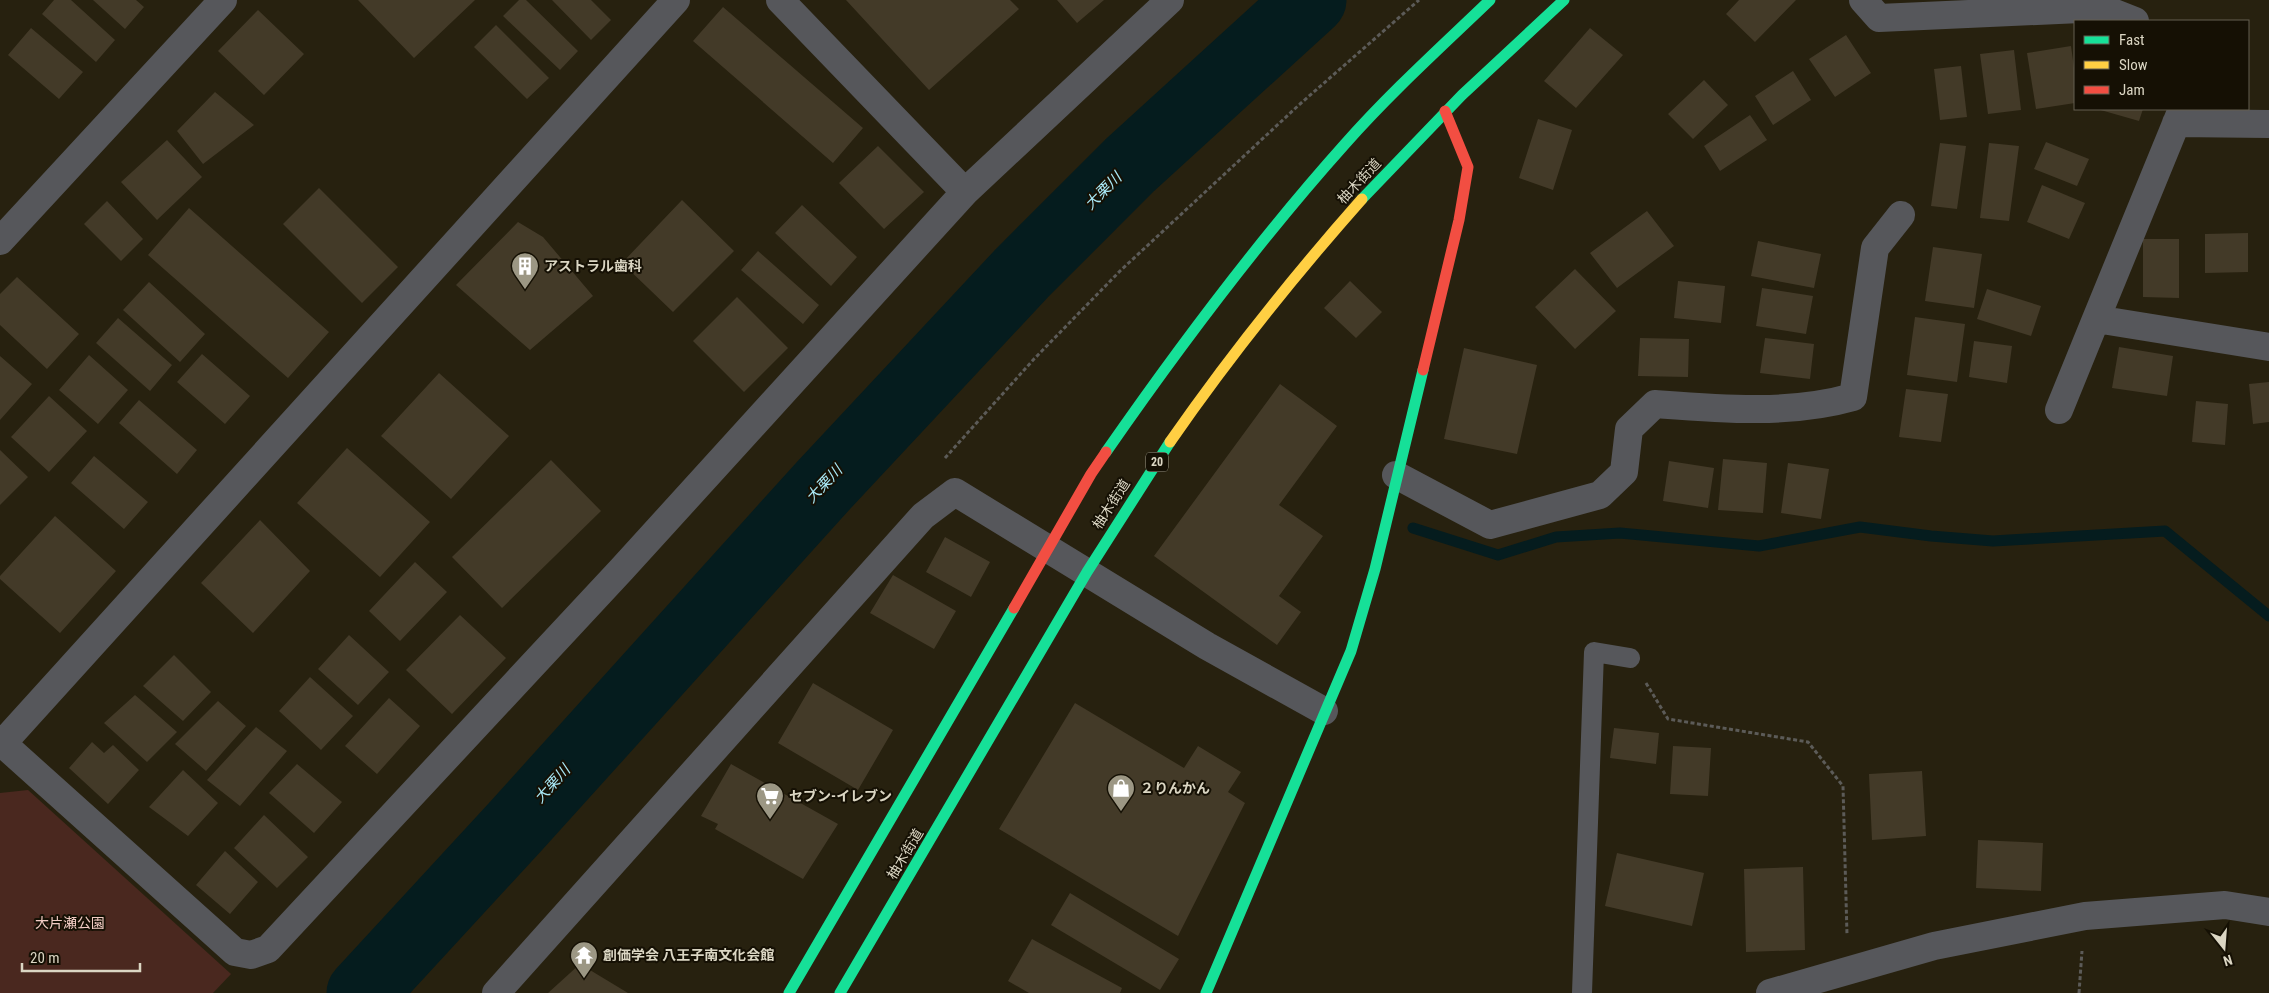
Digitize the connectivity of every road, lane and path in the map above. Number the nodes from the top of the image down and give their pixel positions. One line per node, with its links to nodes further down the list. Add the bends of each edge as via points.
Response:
1 (223, 0): 15 (street)
2 (676, 0): 25 (street)
3 (780, 0): 13 (street)
4 (1170, 0): 13 (street)
5 (1419, 0): 19 (path, via 1300,104 1120,271 1034,359)
6 (1490, 0): 21 (main road, via 1345,144 1236,275 1112,443)
7 (1564, 0): 10 (main road, 柚木街道 / 20)
8 (1863, 0): 9 (street, via 1879,18 2102,8)
9 (2133, 20)
10 (1445, 111): 20 (main road, via 1468,167 1424,371); 22 (main road, 柚木街道 / 20, via 1336,227 1262,317 1190,413)
11 (2179, 116): 12 (street); 16 (street)
12 (2269, 124)
13 (965, 192): 25 (street, via 615,576 268,949 251,955 235,952)
14 (1901, 215): 20 (street, via 1875,248 1853,397 1825,405 1728,410 1655,404 1629,429 1624,472 1600,495 1490,525)
15 (0, 241)
16 (2096, 319): 17 (street); 18 (street)
17 (2269, 347)
18 (2059, 410)
19 (943, 460)
20 (1396, 474): 24 (main road, via 1375,569 1351,651)
21 (1048, 548): 22 (street); 28 (street, via 955,492 923,516); 29 (main road)
22 (1086, 572): 24 (street, via 1207,646); 30 (main road, 柚木街道 / 20)
23 (1630, 658): 27 (path, via 1668,719 1808,742 1842,786); 32 (lane, via 1594,652)
24 (1324, 711): 31 (main road)
25 (1, 744)
26 (2269, 912): 27 (street, via 2225,904 2085,916 1934,946)
27 (1848, 970): 33 (street)
28 (496, 993)
29 (789, 993)
30 (840, 993)
31 (1206, 993)
32 (1582, 993)
33 (1770, 993)

